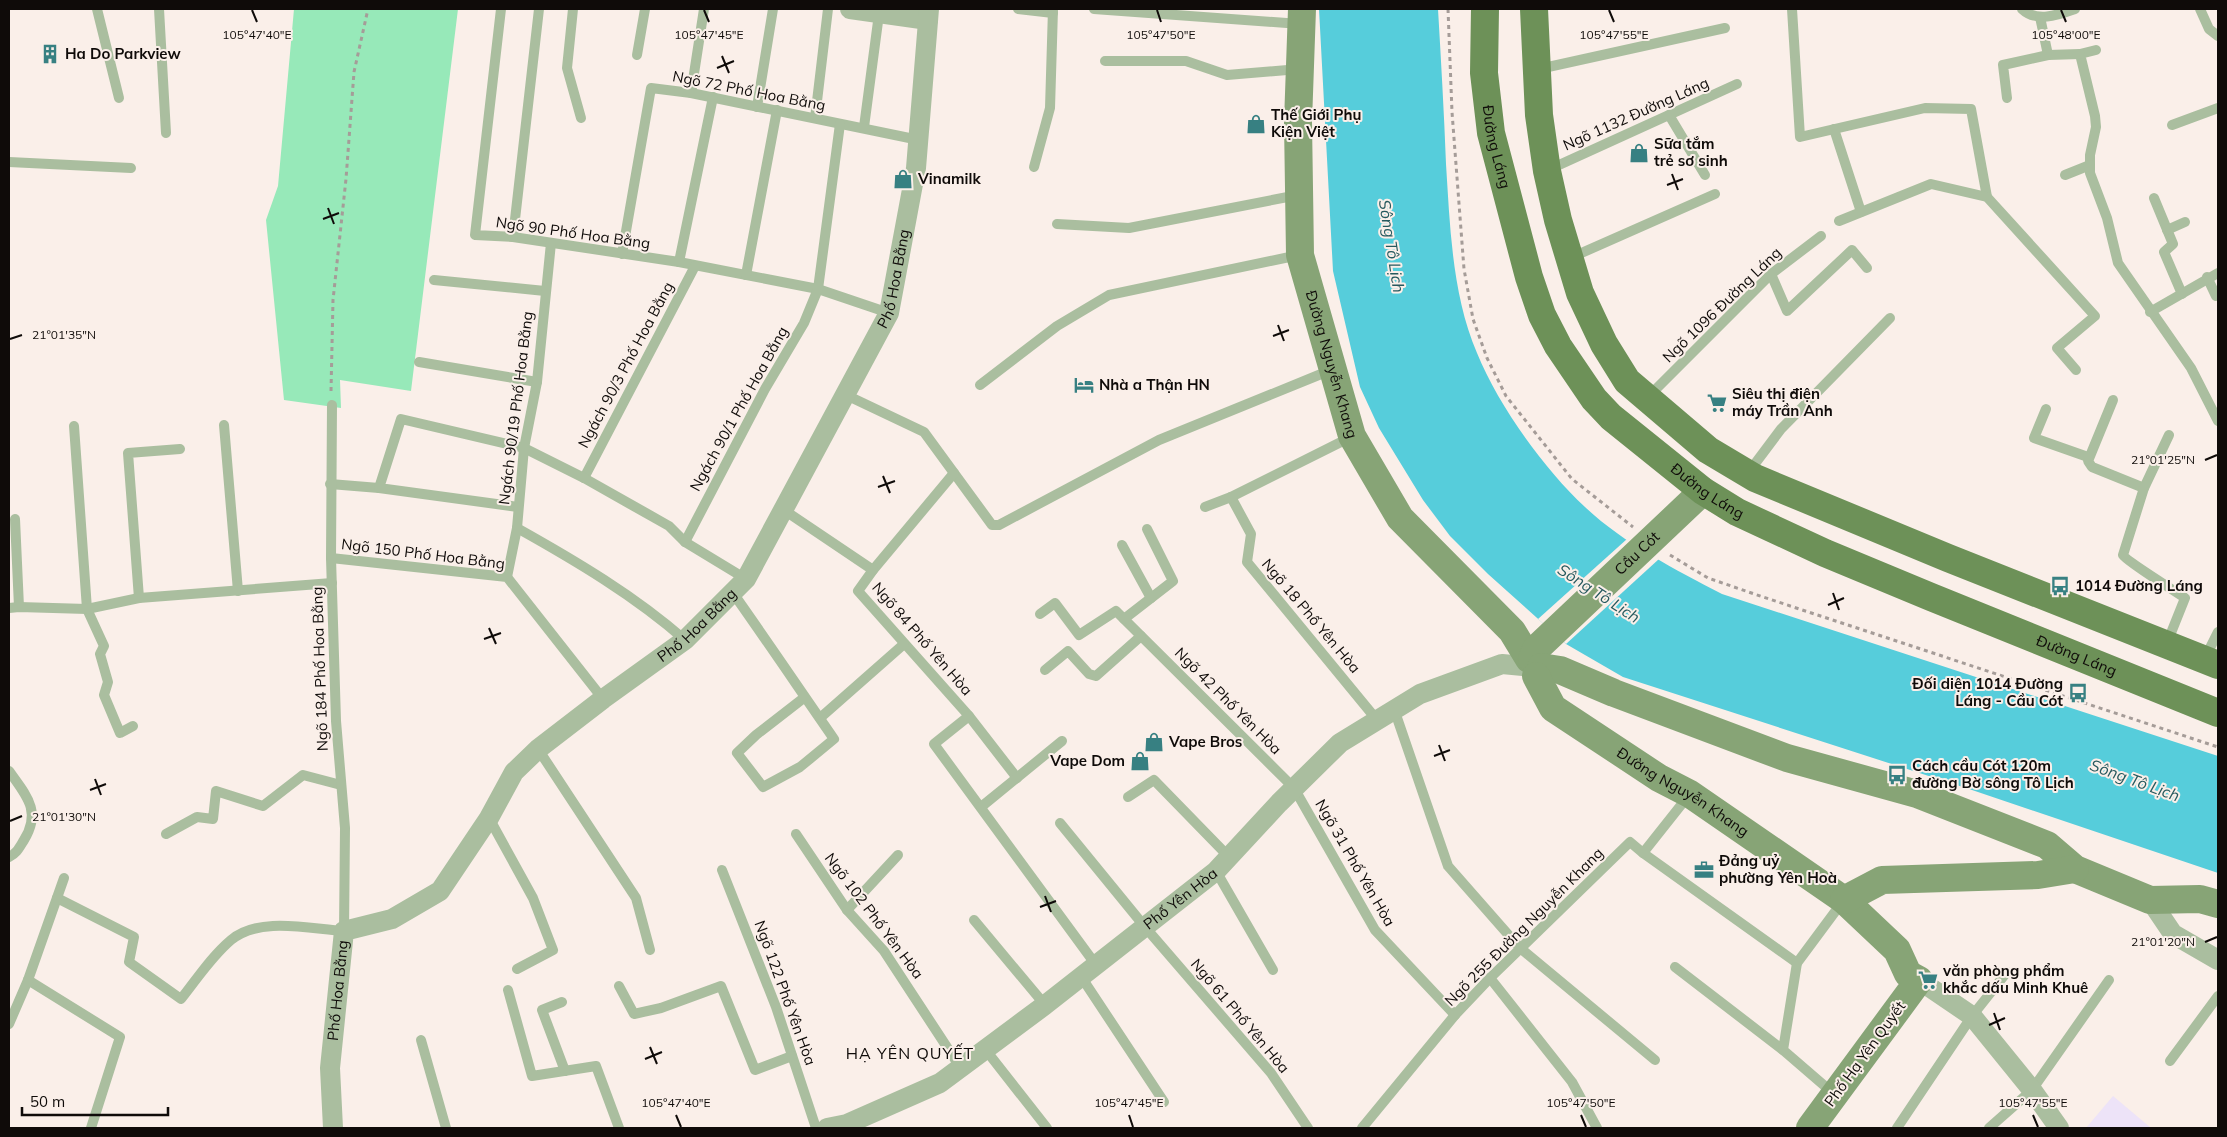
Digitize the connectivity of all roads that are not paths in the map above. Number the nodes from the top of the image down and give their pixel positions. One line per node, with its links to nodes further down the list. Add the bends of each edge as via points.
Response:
1 (97, 9): 36 (lane)
2 (160, 9): 49 (lane)
3 (501, 9): 68 (lane, Ngõ 90 Phố Hoa Bằng, via 475,235)
4 (539, 9): 68 (lane)
5 (573, 9): 43 (lane, via 567,68)
6 (645, 9): 29 (lane)
7 (704, 9): 35 (lane)
8 (773, 9): 39 (lane)
9 (828, 9): 44 (lane)
10 (850, 9): 21 (street)
11 (1018, 9): 20 (lane)
12 (1094, 9): 19 (lane)
13 (1485, 9): 112 (main road, Đường Láng, via 1484,73 1491,134 1516,235 1542,315 1558,346 1594,399 1611,417)
14 (1534, 9): 33 (main road)
15 (1792, 9): 48 (lane, via 1800,137)
16 (2022, 9): 24 (lane)
17 (2075, 9): 24 (lane)
18 (2200, 9): 26 (lane, via 2209,29)
19 (1120, 10): 23 (lane)
20 (1053, 11): 53 (lane, via 1050,108)
21 (879, 14): 22 (street); 47 (lane)
22 (929, 14): 50 (street, Phố Hoa Bằng)
23 (1302, 17): 32 (main road, Đường Nguyễn Khang)
24 (2040, 17): 30 (lane)
25 (1725, 28): 33 (lane)
26 (2218, 36)
27 (2096, 50): 28 (lane)
28 (2080, 54): 30 (lane); 52 (lane, via 2096,127)
29 (637, 55)
30 (2048, 55): 38 (lane, via 2003,65)
31 (1105, 61): 32 (lane, via 1186,61 1227,75)
32 (1300, 69): 58 (main road, Đường Nguyễn Khang)
33 (1535, 70): 55 (main road)
34 (1737, 84): 42 (lane, Ngõ 1132 Đường Láng)
35 (691, 93): 37 (lane, Ngõ 72 Phố Hoa Bằng); 70 (lane, Ngõ 72 Phố Hoa Bằng, via 651,88)
36 (119, 98)
37 (712, 98): 39 (lane, Ngõ 72 Phố Hoa Bằng); 73 (lane)
38 (2007, 98)
39 (757, 108): 41 (lane, Ngõ 72 Phố Hoa Bằng)
40 (2218, 108): 46 (lane)
41 (777, 110): 44 (lane, Ngõ 72 Phố Hoa Bằng); 78 (lane)
42 (1669, 115): 55 (lane, Ngõ 1132 Đường Láng); 56 (lane)
43 (581, 118)
44 (815, 118): 45 (lane, Ngõ 72 Phố Hoa Bằng)
45 (840, 124): 47 (lane, Ngõ 72 Phố Hoa Bằng); 81 (lane, Ngách 90/1 Phố Hoa Bằng)
46 (2172, 125)
47 (864, 127): 50 (lane, Ngõ 72 Phố Hoa Bằng)
48 (1834, 129): 60 (lane, via 1925,108 1971,109); 62 (lane)
49 (166, 133)
50 (919, 140): 86 (street, Phố Hoa Bằng)
51 (9, 162): 54 (lane)
52 (2090, 165): 57 (lane); 85 (lane, via 2118,263)
53 (1034, 167)
54 (131, 168)
55 (1547, 170): 72 (main road)
56 (1705, 175)
57 (2065, 175)
58 (1299, 194): 65 (lane, via 1129,228); 71 (main road, Đường Nguyễn Khang)
59 (1715, 194): 72 (lane)
60 (1987, 197): 62 (lane, via 1931,184); 90 (lane, via 2095,316 2057,348)
61 (2154, 198): 66 (lane)
62 (1861, 212): 63 (lane)
63 (1839, 221)
64 (2185, 222): 66 (lane)
65 (1057, 224)
66 (2167, 230): 83 (lane, via 2173,244 2164,252)
67 (1820, 236): 77 (lane, Ngõ 1096 Đường Láng)
68 (513, 238): 69 (lane, Ngõ 90 Phố Hoa Bằng)
69 (551, 242): 70 (lane, Ngõ 90 Phố Hoa Bằng); 82 (lane, Ngách 90/19 Phố Hoa Bằng)
70 (622, 254): 73 (lane, Ngõ 90 Phố Hoa Bằng)
71 (1300, 255): 89 (main road, Đường Nguyễn Khang); 92 (lane, via 1109,296 1057,326)
72 (1569, 259): 94 (main road, via 1580,293 1604,344 1627,381)
73 (678, 262): 74 (lane, Ngõ 90 Phố Hoa Bằng)
74 (695, 266): 78 (lane, Ngõ 90 Phố Hoa Bằng); 108 (lane, Ngách 90/3 Phố Hoa Bằng)
75 (1866, 268): 77 (lane, via 1852,250 1787,311)
76 (2218, 273): 79 (lane)
77 (1772, 274): 94 (lane, Ngõ 1096 Đường Láng)
78 (746, 275): 81 (lane, Ngõ 90 Phố Hoa Bằng)
79 (2207, 277): 83 (lane); 84 (lane)
80 (434, 280): 82 (lane)
81 (818, 289): 86 (lane, Ngõ 90 Phố Hoa Bằng); 120 (lane, Ngách 90/1 Phố Hoa Bằng, via 804,323 765,389)
82 (545, 292): 91 (lane, Ngách 90/19 Phố Hoa Bằng)
83 (2182, 294): 85 (lane)
84 (2216, 296)
85 (2150, 312): 98 (lane, via 2191,368)
86 (889, 313): 93 (street, Phố Hoa Bằng)
87 (1890, 318): 107 (lane, via 1781,429)
88 (419, 362): 91 (lane)
89 (1332, 369): 102 (main road, Đường Nguyễn Khang); 106 (lane, via 1159,440 999,525 992,525)
90 (2076, 370)
91 (537, 382): 103 (lane, Ngách 90/19 Phố Hoa Bằng)
92 (980, 385)
93 (846, 394): 106 (lane, via 924,432); 116 (street, Phố Hoa Bằng)
94 (1647, 399): 107 (main road, via 1708,450)
95 (2113, 400): 105 (lane)
96 (332, 405): 109 (lane, Ngõ 184 Phố Hoa Bằng)
97 (2046, 409): 105 (lane, via 2034,438)
98 (2218, 419)
99 (224, 425): 130 (lane)
100 (74, 426): 135 (lane)
101 (2168, 435): 111 (lane)
102 (1352, 436): 113 (lane); 144 (main road, Đường Nguyễn Khang, via 1400,518 1512,631)
103 (524, 448): 108 (lane); 110 (lane, via 401,419); 114 (lane, Ngách 90/19 Phố Hoa Bằng)
104 (180, 449): 132 (lane, via 128,453)
105 (2088, 457): 111 (lane, via 2092,467)
106 (954, 473): 125 (lane, Ngõ 84 Phố Yên Hòa)
107 (1748, 473): 124 (main road)
108 (584, 478): 120 (lane, via 669,526)
109 (330, 484): 110 (lane); 123 (lane, Ngõ 184 Phố Hoa Bằng)
110 (379, 488): 114 (lane)
111 (2144, 488): 142 (lane, via 2123,555 2128,562 2185,598)
112 (1703, 491): 131 (main road, Đường Láng, via 1737,512 1825,553); 144 (main road, Cầu Cót, via 1552,632 1536,649)
113 (1231, 497): 115 (lane); 152 (lane, Ngõ 18 Phố Yên Hòa, via 1251,534 1247,562)
114 (518, 507): 118 (lane, Ngách 90/19 Phố Hoa Bằng)
115 (1205, 507)
116 (784, 510): 125 (lane); 129 (street, Phố Hoa Bằng)
117 (15, 519): 134 (lane)
118 (517, 528): 126 (lane, Ngách 90/19 Phố Hoa Bằng); 140 (lane, via 566,555 657,616)
119 (1147, 529): 128 (lane, via 1173,581)
120 (685, 542): 129 (lane)
121 (1122, 545): 133 (lane)
122 (1152, 549): 128 (lane)
123 (331, 558): 126 (lane, Ngõ 150 Phố Hoa Bằng); 127 (lane, Ngõ 184 Phố Hoa Bằng)
124 (1948, 558): 131 (main road); 142 (main road)
125 (873, 570): 141 (lane, Ngõ 84 Phố Yên Hòa, via 858,591)
126 (507, 576): 147 (lane, Ngõ 150 Phố Hoa Bằng)
127 (332, 583): 130 (lane); 158 (lane, Ngõ 184 Phố Hoa Bằng)
128 (1169, 584): 133 (lane)
129 (739, 586): 140 (street, Phố Hoa Bằng); 146 (lane)
130 (238, 591): 132 (lane)
131 (1931, 597): 149 (main road, Đường Láng)
132 (139, 598): 135 (lane)
133 (1151, 598): 137 (lane)
134 (12, 609): 135 (lane)
135 (87, 609): 153 (lane, via 104,646 100,654 108,682 104,695 120,733)
136 (1040, 614): 137 (lane, via 1055,603 1079,635 1116,611)
137 (1124, 619): 139 (lane, Ngõ 42 Phố Yên Hòa)
138 (2218, 632): 143 (lane)
139 (1141, 636): 145 (lane, via 1096,676 1089,674 1068,651); 159 (lane, Ngõ 42 Phố Yên Hòa)
140 (684, 640): 147 (street, Phố Hoa Bằng)
141 (904, 644): 150 (lane, Ngõ 84 Phố Yên Hòa); 151 (lane)
142 (2167, 644): 143 (main road)
143 (2211, 662)
144 (1532, 665): 148 (street, Phố Yên Hòa, via 1502,664 1420,694); 160 (main road, Đường Nguyễn Khang, via 1553,708 1659,778); 171 (main road, via 1560,670 1787,758 1917,794 2047,844)
145 (1045, 670)
146 (805, 697): 151 (lane); 151 (lane, via 737,753 763,787 800,767 834,739)
147 (603, 699): 155 (street, Phố Hoa Bằng)
148 (1394, 709): 152 (street, Phố Yên Hòa); 182 (lane, via 1448,866)
149 (2218, 713)
150 (969, 716): 157 (lane); 162 (lane, Ngõ 84 Phố Yên Hòa, via 934,744)
151 (820, 718)
152 (1377, 720): 159 (street, Phố Yên Hòa, via 1340,743)
153 (134, 726)
154 (1062, 741): 157 (lane)
155 (538, 749): 163 (street, Phố Hoa Bằng, via 514,772); 183 (lane, via 636,898)
156 (9, 771): 169 (lane, via 34,813 31,830 16,854)
157 (1017, 778): 162 (lane)
158 (341, 785): 165 (lane, via 303,775 263,806 216,791 212,819 197,817); 181 (lane, Ngõ 184 Phố Hoa Bằng, via 345,828)
159 (1294, 788): 170 (street, Phố Yên Hòa); 200 (lane, Ngõ 31 Phố Yên Hòa, via 1374,930)
160 (1690, 794): 167 (lane); 175 (main road, Đường Nguyễn Khang)
161 (1128, 797): 170 (lane, via 1154,780)
162 (981, 807): 189 (lane, Ngõ 84 Phố Yên Hòa)
163 (489, 818): 181 (street, Phố Hoa Bằng, via 440,891 392,919); 187 (lane, via 533,898 553,950)
164 (1060, 823): 180 (lane, Ngõ 61 Phố Yên Hòa)
165 (166, 834)
166 (796, 834): 178 (lane, Ngõ 102 Phố Yên Hòa)
167 (1643, 853): 182 (lane, Ngõ 255 Đường Nguyễn Khang, via 1630,842); 185 (lane)
168 (898, 856): 178 (lane)
169 (9, 857)
170 (1223, 864): 180 (street, Phố Yên Hòa); 188 (lane)
171 (2075, 869): 175 (main road, via 2038,876 1882,880); 176 (main road)
172 (722, 870): 206 (lane, Ngõ 122 Phố Yên Hòa)
173 (64, 878): 174 (lane)
174 (57, 898): 181 (lane, via 134,937 129,962 181,999 232,939 250,930 270,926); 192 (lane)
175 (1844, 900): 185 (lane); 193 (main road, Đường Nguyễn Khang, via 1897,950 1908,974)
176 (2150, 900): 177 (main road, via 2200,899); 184 (street, via 2173,934)
177 (2218, 904)
178 (847, 910): 209 (lane, Ngõ 102 Phố Yên Hòa, via 884,951)
179 (974, 920): 199 (lane)
180 (1144, 927): 189 (street, Phố Yên Hòa); 221 (lane, Ngõ 61 Phố Yên Hòa, via 1272,1073)
181 (344, 931): 215 (street, Phố Hoa Bằng, via 330,1068)
182 (1520, 948): 191 (lane, Ngõ 255 Đường Nguyễn Khang); 207 (lane)
183 (650, 950)
184 (2218, 960)
185 (1797, 963): 205 (lane)
186 (1676, 967): 205 (lane)
187 (517, 968)
188 (1273, 970)
189 (1089, 971): 199 (street, Phố Yên Hòa); 213 (lane, Ngõ 84 Phố Yên Hòa)
190 (2007, 972): 201 (lane)
191 (1490, 978): 200 (lane, Ngõ 255 Đường Nguyễn Khang); 223 (lane, via 1572,1082)
192 (28, 980): 202 (lane); 214 (lane, via 120,1037)
193 (1919, 980): 201 (street); 212 (main road, Phố Hạ Yên Quyết)
194 (2109, 980): 211 (lane)
195 (619, 986): 206 (lane, via 634,1014 661,1008 721,986 755,1070)
196 (508, 990): 210 (lane, via 532,1076)
197 (2218, 996): 208 (lane)
198 (562, 1002): 210 (lane, via 542,1010)
199 (1045, 1005): 204 (street, Phố Yên Hòa)
200 (1455, 1016): 222 (lane, Ngõ 255 Đường Nguyễn Khang)
201 (1972, 1016): 211 (street); 225 (lane)
202 (9, 1024)
203 (421, 1040): 216 (lane)
204 (985, 1049): 209 (street, Phố Yên Hòa); 220 (lane)
205 (1783, 1050): 212 (lane)
206 (792, 1056): 218 (lane, Ngõ 122 Phố Yên Hòa)
207 (1655, 1060)
208 (2170, 1060)
209 (960, 1067): 219 (street, Phố Yên Hòa, via 940,1083 846,1124)
210 (565, 1071): 217 (lane, via 596,1066)
211 (2032, 1090): 226 (lane); 227 (street)
212 (1835, 1095): 224 (main road, Phố Hạ Yên Quyết)
213 (1164, 1102)
214 (91, 1128)
215 (332, 1128)
216 (446, 1128)
217 (619, 1128)
218 (816, 1128)
219 (827, 1128)
220 (1047, 1128)
221 (1308, 1128)
222 (1362, 1128)
223 (1597, 1128)
224 (1810, 1128)
225 (1897, 1128)
226 (1989, 1128)
227 (2059, 1128)

